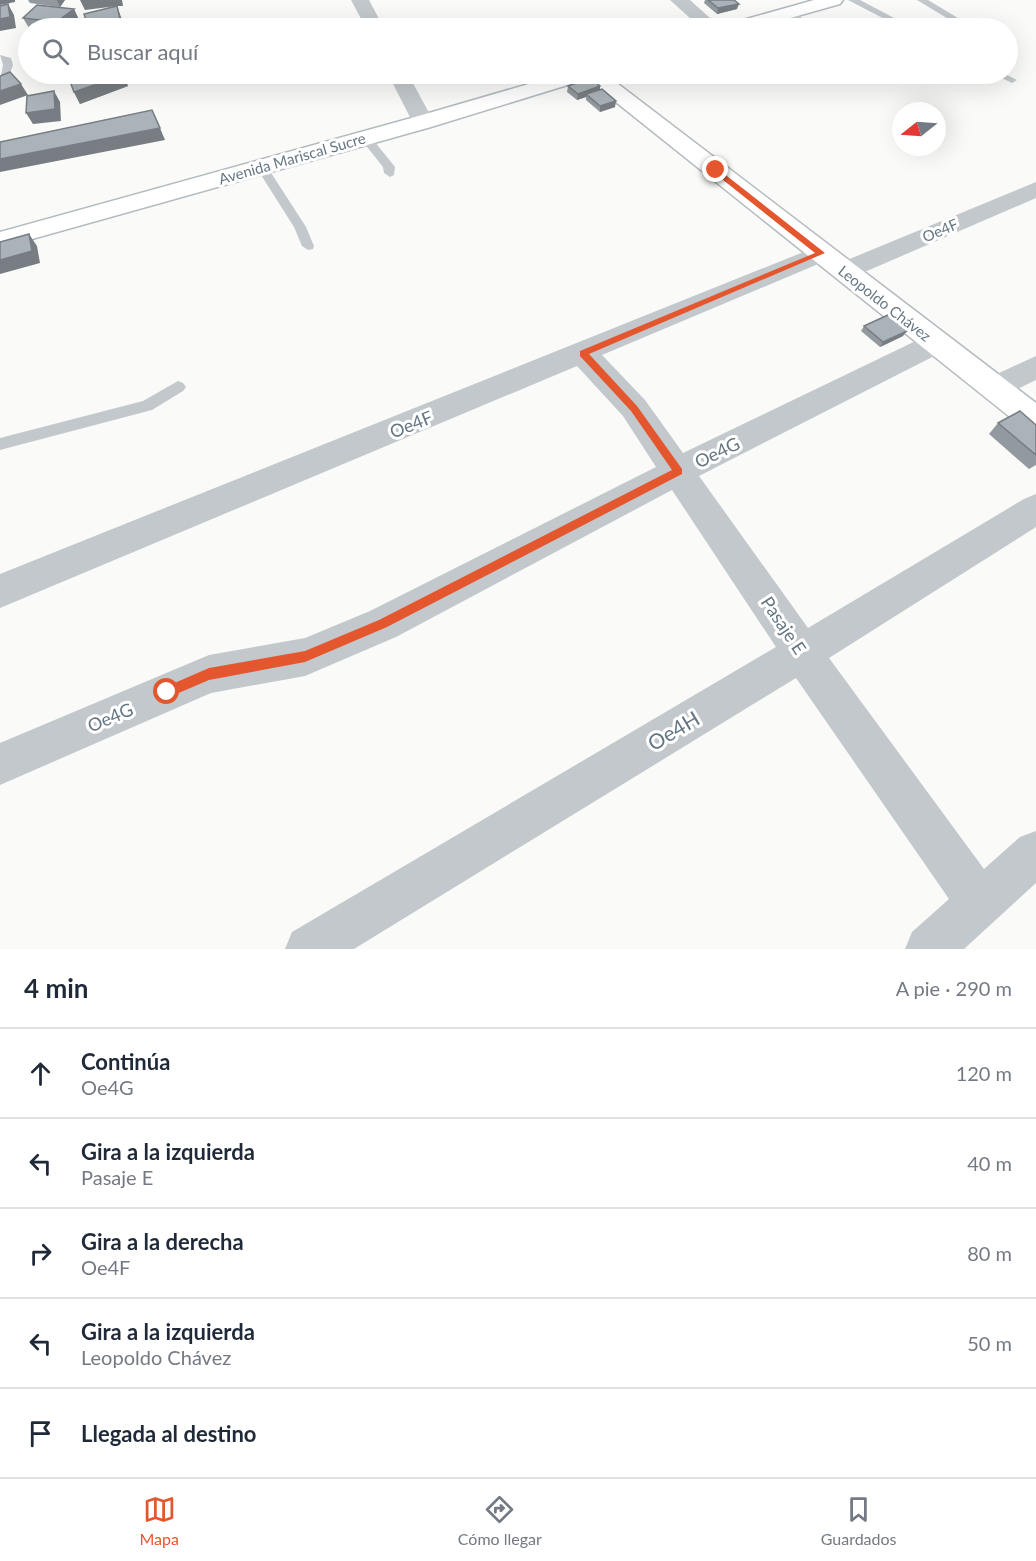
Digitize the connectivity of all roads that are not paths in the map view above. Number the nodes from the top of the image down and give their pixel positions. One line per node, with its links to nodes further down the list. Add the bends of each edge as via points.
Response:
1 (360, 0): 7 (street)
2 (679, 0): 8 (street)
3 (834, 0): 6 (main road)
4 (853, 0): 11 (lane)
5 (922, 0): 12 (lane)
6 (793, 12): 9 (main road); 10 (lane)
7 (370, 18)
8 (700, 18)
9 (772, 18)
10 (797, 18)
11 (888, 18)
12 (953, 18)
13 (0, 58): 14 (lane, via 8,65)
14 (0, 77)
15 (403, 84): 18 (street)
16 (550, 84): 18 (main road, Avenida Mariscal Sucre)
17 (606, 84): 25 (main road, Leopoldo Chávez)
18 (423, 122): 19 (main road, Avenida Mariscal Sucre)
19 (366, 138): 20 (main road, Avenida Mariscal Sucre); 21 (lane)
20 (262, 167): 23 (main road, Avenida Mariscal Sucre); 24 (lane)
21 (390, 173)
22 (1036, 189): 25 (street, Oe4F)
23 (0, 240)
24 (308, 246)
25 (833, 262): 26 (main road, Leopoldo Chávez); 27 (street, Oe4F)
26 (936, 343): 30 (main road, Leopoldo Chávez); 33 (street, Oe4G)
27 (583, 353): 33 (street, Pasaje E, via 634,408); 35 (street, Oe4F)
28 (1036, 368): 30 (street)
29 (178, 387): 32 (lane, via 147,406)
30 (995, 388): 31 (main road, Leopoldo Chávez)
31 (1036, 420)
32 (0, 444)
33 (678, 471): 36 (street, Pasaje E); 37 (street, Oe4G, via 383,624 305,657 209,674)
34 (1036, 509): 36 (street, Oe4H)
35 (0, 591)
36 (802, 653): 39 (street, Pasaje E); 40 (street, Oe4H)
37 (0, 764)
38 (1036, 853): 39 (street)
39 (979, 902): 41 (street)
40 (309, 949)
41 (929, 949)

